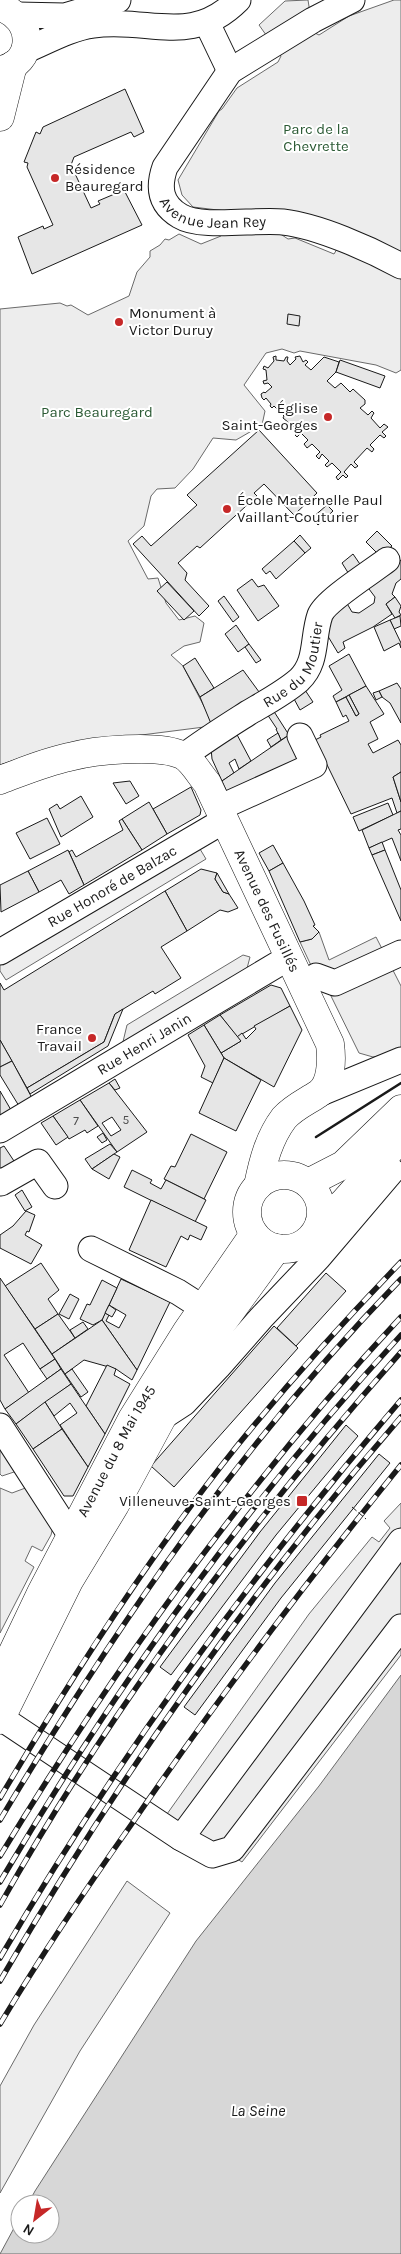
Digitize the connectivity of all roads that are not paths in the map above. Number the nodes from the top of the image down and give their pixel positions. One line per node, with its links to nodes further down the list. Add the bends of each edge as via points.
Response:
1 (238, 0): 6 (street, via 228,11)
2 (352, 0): 8 (street)
3 (111, 1): 4 (street)
4 (67, 8): 5 (street)
5 (9, 11): 7 (main road, via 26,32)
6 (207, 23): 7 (street, via 174,28 119,23 90,25); 8 (street)
7 (12, 62): 9 (main road)
8 (230, 71): 10 (street, Avenue Jean Rey, via 165,167 160,182 166,203 182,218 197,222 284,222 359,246)
9 (0, 117)
10 (401, 266)
11 (387, 560): 13 (street, Rue du Moutier, via 328,604 320,614 315,650 299,679)
12 (300, 736): 15 (street, Rue Honoré de Balzac, via 314,764)
13 (184, 756): 14 (main road, via 153,749 115,750 69,756); 15 (main road, Avenue des Fusillés, via 207,783)
14 (0, 780)
15 (222, 814): 16 (street, Rue Honoré de Balzac); 18 (main road, Avenue des Fusillés)
16 (0, 952)
17 (401, 953): 19 (street, via 335,983)
18 (288, 958): 21 (main road, Avenue des Fusillés, via 330,1044 332,1059); 24 (street, Rue Henri Janin)
19 (316, 976)
20 (401, 1060): 21 (street)
21 (326, 1083): 23 (main road)
22 (401, 1109): 25 (main road)
23 (286, 1116): 26 (main road, via 288,1160); 29 (main road, via 268,1146)
24 (0, 1130)
25 (384, 1147): 26 (main road); 30 (main road, via 344,1202); 31 (street, Avenue du 8 Mai 1945, via 392,1171)
26 (302, 1180): 29 (main road, via 276,1176); 30 (main road, via 320,1202)
27 (0, 1181): 28 (street, via 38,1162)
28 (55, 1186)
29 (258, 1186): 31 (main road, via 249,1199 248,1223)
30 (319, 1225): 31 (main road, via 309,1240)
31 (288, 1246): 33 (main road, Avenue du 8 Mai 1945); 34 (main road, Avenue du 8 Mai 1945, via 206,1345); 34 (street, Avenue du 8 Mai 1945, via 261,1318 184,1403)
32 (91, 1249): 33 (street, via 178,1292)
33 (203, 1308): 36 (main road, Avenue du 8 Mai 1945, via 148,1392)
34 (161, 1418): 40 (main road, Avenue du 8 Mai 1945, via 115,1505 69,1581)
35 (0, 1426): 36 (street)
36 (70, 1536): 39 (main road, Avenue du 8 Mai 1945)
37 (401, 1541): 41 (street)
38 (401, 1627): 41 (street, via 232,1849 212,1855)
39 (0, 1679)
40 (1, 1719): 41 (street)
41 (181, 1838)

